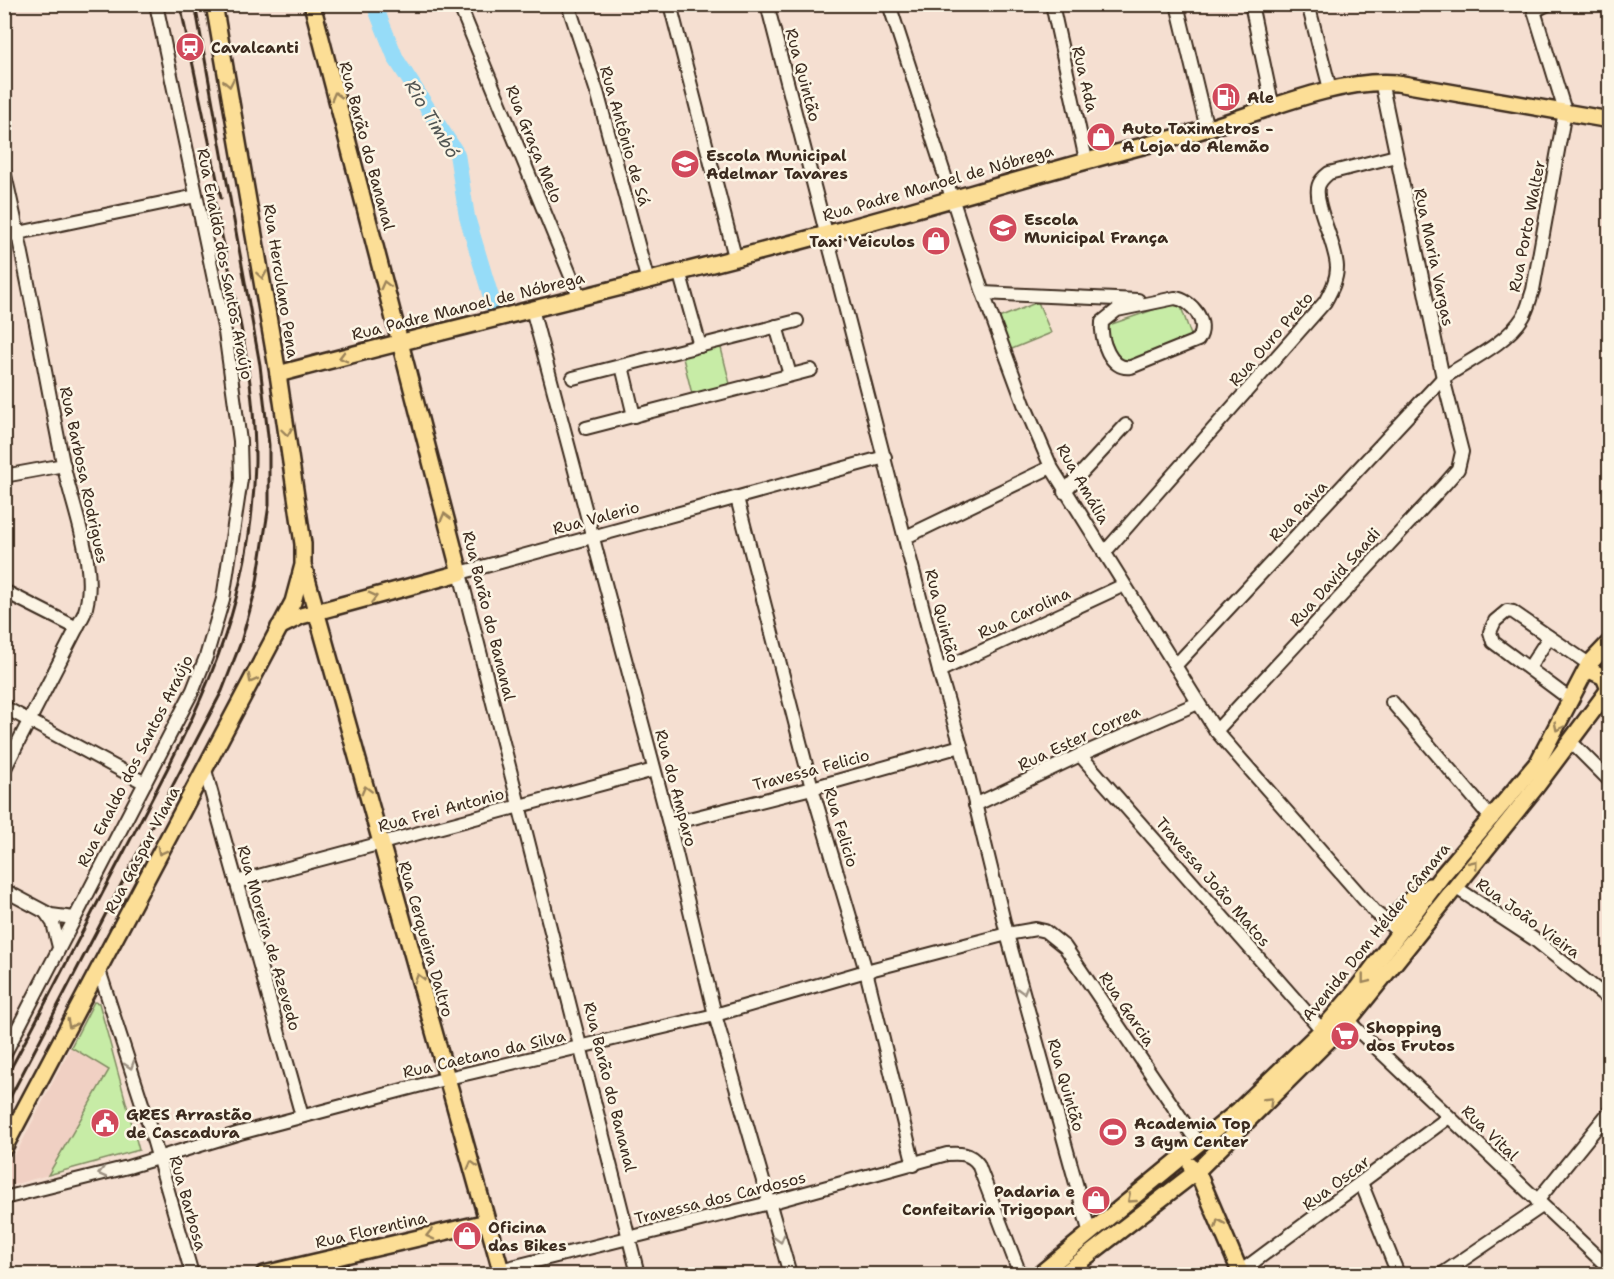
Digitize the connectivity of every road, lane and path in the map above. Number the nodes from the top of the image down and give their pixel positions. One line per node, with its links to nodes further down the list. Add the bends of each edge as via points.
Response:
1 (156, 4): 24 (street, Rua Enaldo dos Santos Araújo)
2 (214, 4): 42 (main road, Rua Herculano Pena, one-way to 42)
3 (312, 4): 38 (main road, Rua Barão do Bananal, one-way to 3)
4 (459, 4): 33 (street, Rua Graça Melo)
5 (568, 4): 31 (street, Rua Antônio de Sá, via 598,94)
6 (670, 4): 29 (street)
7 (767, 4): 27 (street, Rua Quintão)
8 (889, 4): 25 (street, Rua Amália)
9 (1052, 4): 22 (street, Rua Ada)
10 (1177, 4): 20 (street)
11 (1251, 4): 17 (street)
12 (1308, 4): 16 (street)
13 (1548, 4): 14 (street)
14 (1533, 8): 18 (street)
15 (1381, 81): 16 (main road, Rua Padre Manoel de Nóbrega); 18 (main road, Rua Padre Manoel de Nóbrega); 21 (street, Rua Maria Vargas)
16 (1330, 90): 17 (main road, Rua Padre Manoel de Nóbrega)
17 (1273, 108): 20 (main road, Rua Padre Manoel de Nóbrega)
18 (1565, 111): 19 (main road, Rua Padre Manoel de Nóbrega); 45 (street, Rua Porto Walter, via 1533,290 1525,314 1516,327 1493,345)
19 (1610, 120)
20 (1208, 129): 22 (main road, Rua Padre Manoel de Nóbrega)
21 (1396, 156): 45 (street, Rua Maria Vargas); 58 (street, Rua Ouro Preto, via 1329,173 1323,178 1318,190 1334,244 1337,268 1333,289)
22 (1086, 160): 25 (main road, Rua Padre Manoel de Nóbrega)
23 (4, 171): 26 (street, Rua Barbosa Rodrigues)
24 (196, 196): 26 (street); 86 (street, Rua Enaldo dos Santos Araújo, via 225,332 240,441 241,479 223,599 206,657)
25 (953, 198): 27 (main road, Rua Padre Manoel de Nóbrega); 32 (street, Rua Amália)
26 (19, 233): 28 (street); 51 (street, Rua Barbosa Rodrigues)
27 (828, 234): 29 (main road, Rua Padre Manoel de Nóbrega); 50 (street, Rua Quintão)
28 (4, 236)
29 (735, 257): 30 (main road, Rua Padre Manoel de Nóbrega)
30 (680, 271): 31 (main road, Rua Padre Manoel de Nóbrega); 39 (street)
31 (648, 278): 33 (main road, Rua Padre Manoel de Nóbrega)
32 (984, 293): 34 (street); 52 (street, Rua Amália)
33 (579, 297): 35 (main road, Rua Padre Manoel de Nóbrega)
34 (1154, 300): 34 (street, via 1117,310 1102,322 1103,342 1120,367 1131,367 1195,343 1202,335 1191,304 1175,298)
35 (532, 309): 38 (main road, Rua Padre Manoel de Nóbrega); 56 (street, Rua do Amparo)
36 (796, 321): 37 (street)
37 (776, 326): 39 (street); 43 (street)
38 (399, 342): 42 (main road, Rua Padre Manoel de Nóbrega, one-way to 42); 60 (main road, Rua Barão do Bananal, one-way to 38)
39 (700, 346): 40 (street)
40 (622, 366): 44 (street); 46 (street)
41 (811, 370): 43 (street)
42 (278, 374): 59 (main road, Rua Herculano Pena, one-way to 59)
43 (790, 375): 46 (street)
44 (573, 378)
45 (1443, 378): 49 (street, Rua Maria Vargas); 68 (street, Rua Paiva)
46 (634, 416): 48 (street)
47 (1126, 425): 54 (street)
48 (586, 428)
49 (1460, 439): 78 (street, Rua David Saadi, via 1458,469)
50 (885, 457): 55 (street, Rua Valerio); 57 (street, Rua Quintão)
51 (64, 465): 53 (street); 65 (street, Rua Barbosa Rodrigues, via 90,589)
52 (1051, 467): 54 (street, Rua Amália); 57 (street)
53 (4, 476)
54 (1064, 492): 58 (street, Rua Amália)
55 (736, 498): 56 (street, Rua Valerio); 87 (street, Rua Felicio)
56 (592, 537): 60 (street, Rua Valerio); 84 (street, Rua do Amparo)
57 (906, 537): 71 (street, Rua Quintão)
58 (1104, 553): 61 (street, Rua Amália)
59 (303, 565): 63 (main road, Rua Cerqueira Daltro); 64 (main road, Rua Gaspar Viana, via 296,595)
60 (460, 573): 63 (main road, Rua Valerio, one-way to 60); 89 (street, Rua Barão do Bananal)
61 (1124, 585): 68 (street, Rua Amália); 71 (street, Rua Carolina)
62 (4, 591): 65 (street)
63 (317, 613): 64 (main road); 92 (main road, Rua Cerqueira Daltro, one-way to 63)
64 (279, 627): 83 (main road, Rua Gaspar Viana, one-way to 83)
65 (77, 628): 77 (street, Rua Barbosa Rodrigues)
66 (1550, 637): 69 (street); 70 (street); 70 (street, via 1513,612 1507,611 1495,621 1491,640)
67 (1610, 642): 69 (main road, Avenida Dom Hélder Câmara)
68 (1175, 666): 75 (street, Rua Amália)
69 (1588, 666): 72 (main road, via 1604,677); 73 (main road, Avenida Dom Hélder Câmara)
70 (1529, 668): 73 (street)
71 (939, 671): 80 (street, Rua Quintão)
72 (1609, 688): 79 (main road, Avenida Dom Hélder Câmara)
73 (1571, 700): 90 (main road, Avenida Dom Hélder Câmara, one-way to 90, via 1538,762)
74 (1392, 702): 90 (street)
75 (1198, 703): 78 (street, Rua Amália); 81 (street, Rua Ester Correa)
76 (4, 707): 77 (street)
77 (30, 721): 82 (street, Rua Barbosa Rodrigues); 86 (street)
78 (1216, 731): 98 (street, Rua Amália)
79 (1570, 742): 85 (street); 95 (main road, Avenida Dom Hélder Câmara, one-way to 79)
80 (961, 746): 87 (street, Travessa Felicio); 88 (street, Rua Quintão)
81 (1080, 755): 88 (street, Rua Ester Correa); 109 (street, Travessa João Matos)
82 (4, 770)
83 (205, 770): 94 (street, Rua Moreira de Azevedo); 104 (main road, Rua Gaspar Viana, one-way to 104)
84 (654, 770): 89 (street, Rua Frei Antonio); 91 (street, Rua do Amparo)
85 (1610, 781)
86 (145, 783): 100 (street, Rua Enaldo dos Santos Araújo)
87 (812, 788): 91 (street, Travessa Felicio); 105 (street, Rua Felicio)
88 (975, 805): 101 (street, Rua Quintão)
89 (520, 806): 92 (street, Rua Frei Antonio); 110 (street, Rua Barão do Bananal)
90 (1492, 819): 93 (main road, Avenida Dom Hélder Câmara)
91 (669, 824): 107 (street, Rua do Amparo)
92 (380, 844): 94 (street, Rua Frei Antonio); 112 (main road, Rua Cerqueira Daltro, one-way to 92)
93 (1441, 878): 97 (main road); 102 (main road, Avenida Dom Hélder Câmara)
94 (236, 882): 114 (street, Rua Moreira de Azevedo)
95 (1455, 887): 102 (main road, Avenida Dom Hélder Câmara); 106 (street, Rua João Vieira, via 1534,939)
96 (4, 890): 99 (street)
97 (1401, 908): 98 (street); 102 (main road, via 1395,921)
98 (1375, 912): 102 (street, Rua Amália)
99 (46, 913): 100 (street); 103 (street)
100 (74, 918): 103 (street, Rua Enaldo dos Santos Araújo)
101 (1007, 934): 105 (street, Rua Caetano da Silva); 116 (street, Rua Garcia, via 1045,931 1065,947); 127 (street, Rua Quintão, one-way to 127)
102 (1403, 936): 108 (main road, Avenida Dom Hélder Câmara); 109 (main road, Avenida Dom Hélder Câmara, one-way to 109)
103 (59, 947): 111 (street, Rua Enaldo dos Santos Araújo)
104 (99, 970): 117 (main road, Rua Gaspar Viana, one-way to 117); 118 (street, Rua Barbosa, one-way to 118)
105 (866, 971): 107 (street, Rua Caetano da Silva); 120 (street, Rua Felicio)
106 (1610, 1000)
107 (715, 1016): 110 (street, Rua Caetano da Silva); 124 (street, Rua do Amparo)
108 (1348, 1021): 115 (street, Rua Vital); 121 (main road, Avenida Dom Hélder Câmara, one-way to 108)
109 (1322, 1030): 116 (main road, Avenida Dom Hélder Câmara, via 1239,1110)
110 (582, 1047): 112 (street, Rua Caetano da Silva); 128 (street, Rua Barão do Bananal)
111 (4, 1055)
112 (448, 1078): 114 (street, Rua Caetano da Silva); 126 (main road, Rua Cerqueira Daltro, one-way to 112)
113 (1608, 1115): 125 (street)
114 (302, 1116): 118 (street, Rua Caetano da Silva)
115 (1449, 1117): 122 (street, Rua Oscar); 125 (street, Rua Vital)
116 (1198, 1143): 119 (main road, Avenida Dom Hélder Câmara)
117 (4, 1148)
118 (158, 1158): 123 (street, Rua Caetano da Silva, one-way to 123); 133 (street, Rua Barbosa)
119 (1175, 1161): 121 (main road); 127 (main road, Avenida Dom Hélder Câmara, one-way to 127)
120 (914, 1165): 124 (street, Travessa dos Cardosos); 138 (street, Travessa dos Cardosos, via 947,1154 969,1156 978,1164)
121 (1197, 1171): 132 (main road, one-way to 121); 140 (main road, Avenida Dom Hélder Câmara)
122 (1362, 1185): 132 (street, Rua Oscar); 141 (street)
123 (4, 1198)
124 (769, 1203): 128 (street, Travessa dos Cardosos); 137 (street, Rua do Amparo, one-way to 137)
125 (1540, 1204): 130 (street, Rua Vital); 142 (street)
126 (487, 1222): 129 (main road, Rua Florentina, one-way to 129); 131 (main road, Rua Cerqueira Daltro)
127 (1090, 1234): 139 (main road, Avenida Dom Hélder Câmara)
128 (629, 1238): 131 (street, Travessa dos Cardosos); 136 (street, Rua Barão do Bananal)
129 (330, 1258): 134 (main road, Rua Florentina); 135 (street)
130 (1610, 1269)
131 (501, 1272)
132 (1240, 1273)
133 (192, 1275)
134 (264, 1275)
135 (334, 1275)
136 (638, 1275)
137 (790, 1275)
138 (1020, 1275)
139 (1040, 1275)
140 (1064, 1275)
141 (1398, 1275)
142 (1442, 1275)

